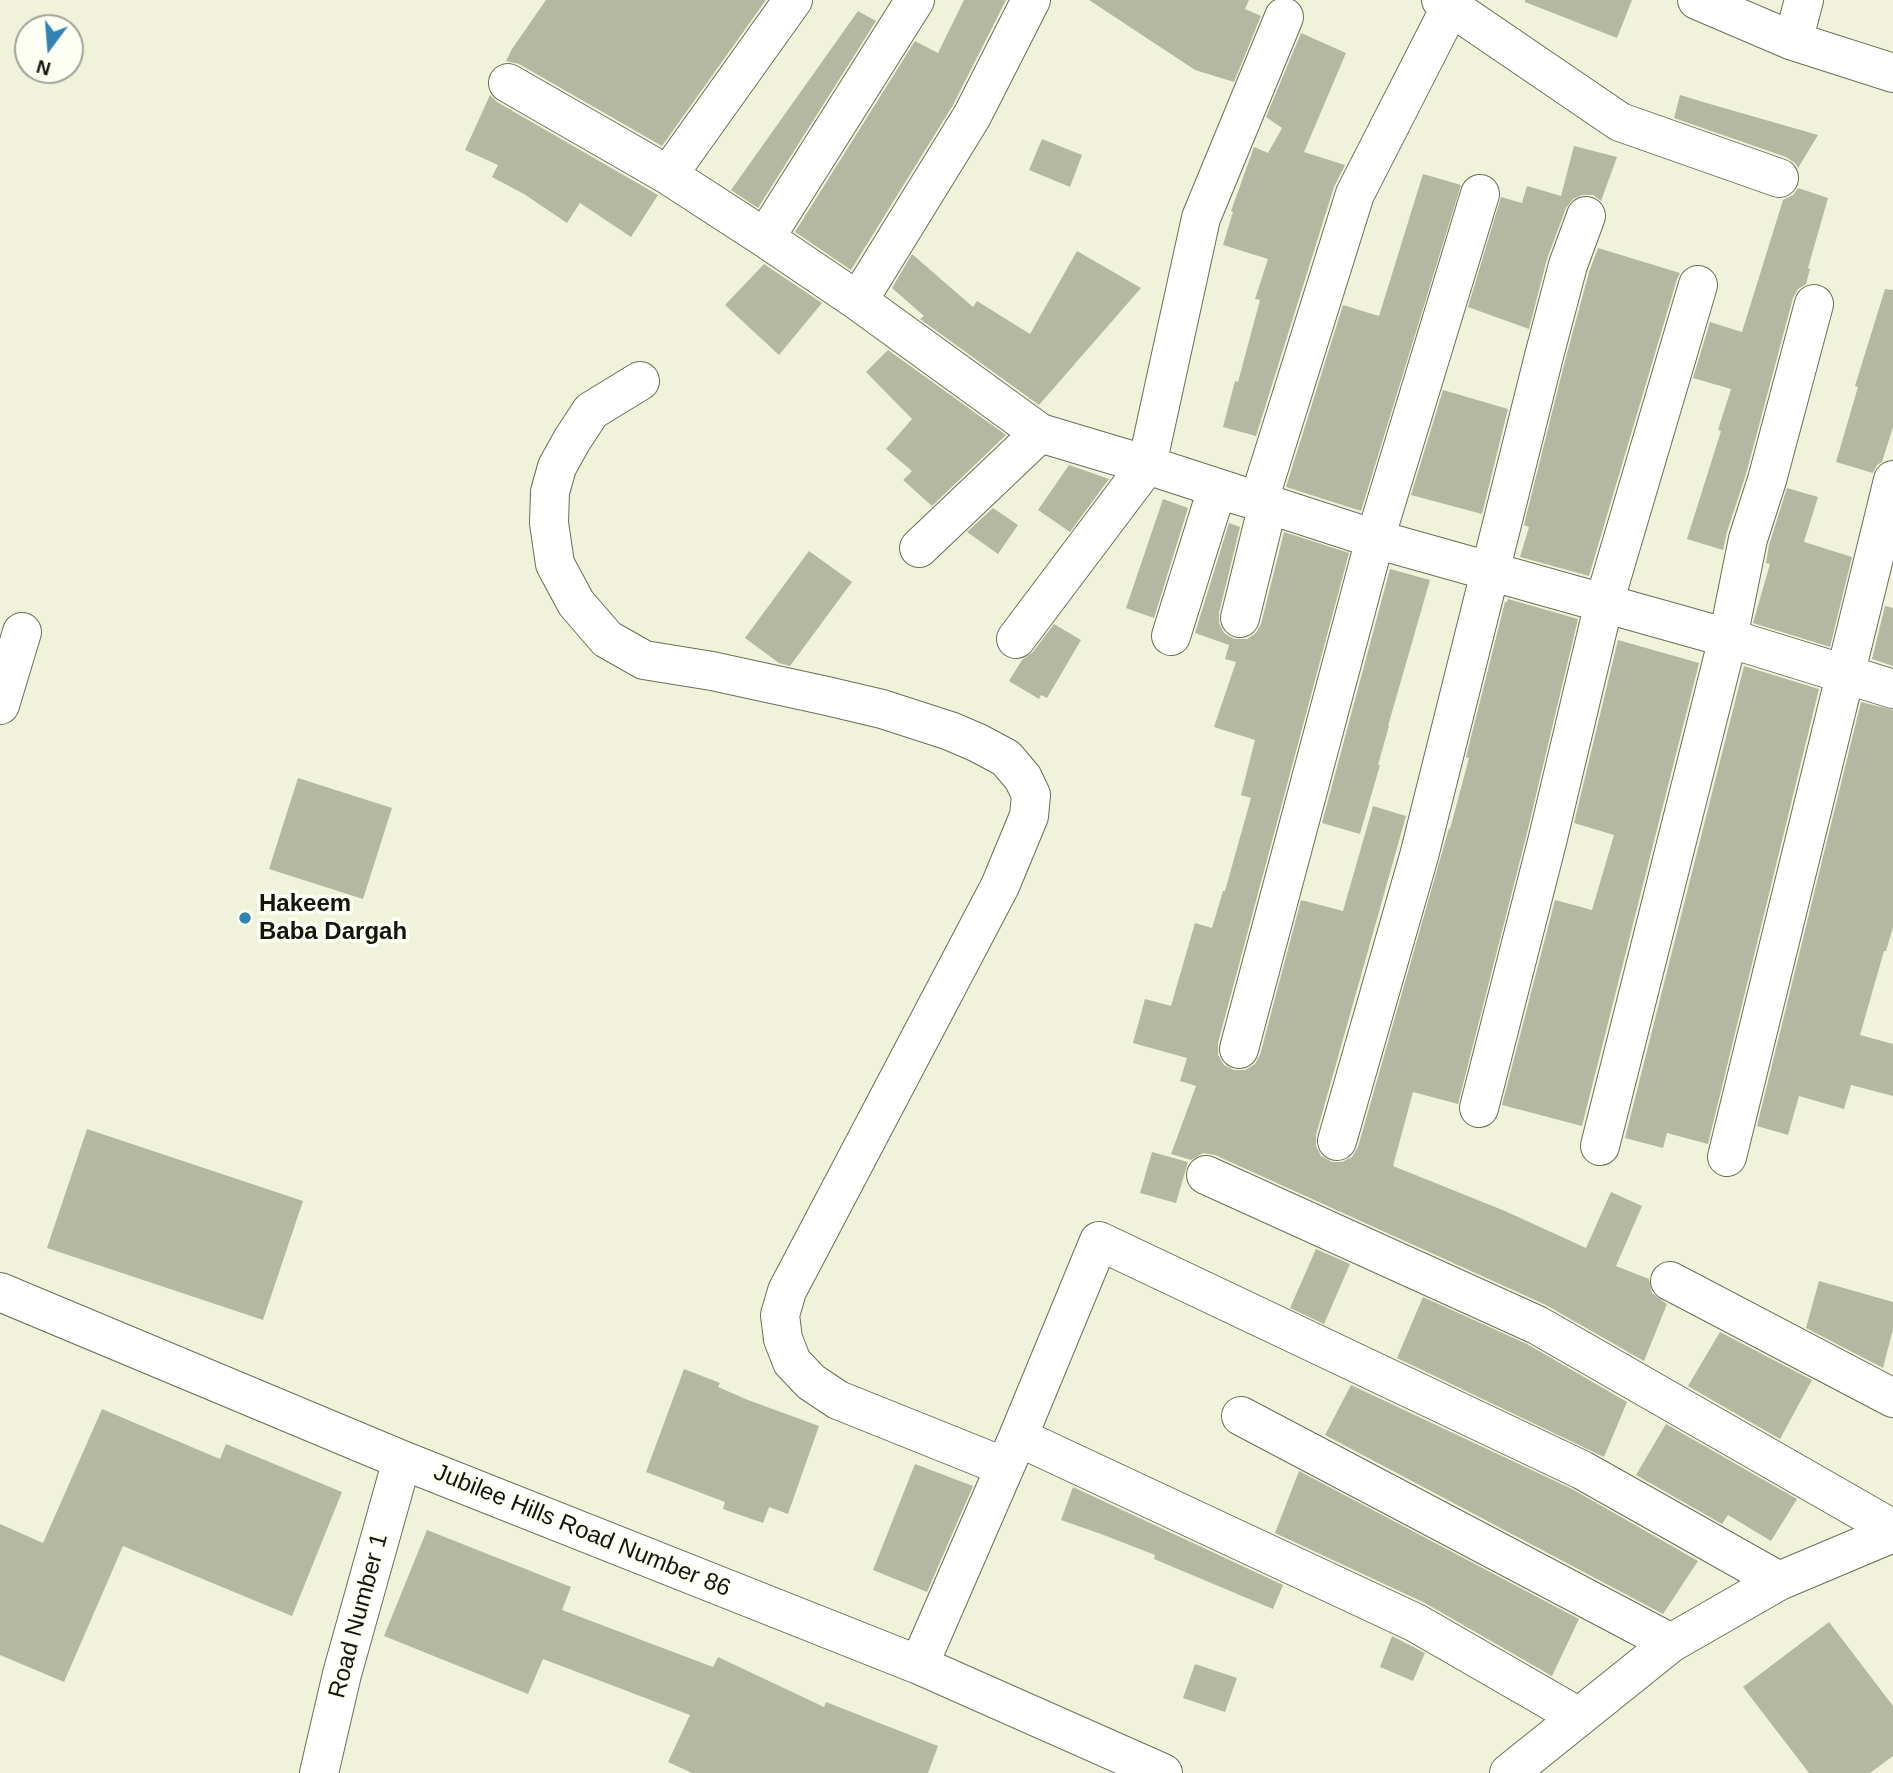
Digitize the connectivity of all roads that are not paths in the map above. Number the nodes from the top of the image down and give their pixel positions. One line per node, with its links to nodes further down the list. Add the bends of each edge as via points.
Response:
1 (793, 0): 11 (street)
2 (915, 0): 15 (street)
3 (1031, 0): 17 (street, via 972,116)
4 (1697, 0): 8 (street)
5 (1804, 0): 8 (street)
6 (1448, 2): 12 (street, via 1620,122); 23 (street, via 1355,194)
7 (1284, 17): 21 (street, via 1201,218)
8 (1793, 41): 9 (street)
9 (1893, 73)
10 (508, 83): 11 (street)
11 (668, 175): 15 (street)
12 (1779, 178)
13 (1480, 194): 24 (street)
14 (1586, 216): 26 (street, via 1568,265)
15 (765, 238): 17 (street)
16 (1698, 285): 27 (street)
17 (858, 301): 20 (street)
18 (1814, 304): 31 (street, via 1748,539)
19 (640, 381): 46 (street, via 591,411 557,467 550,492 555,564 576,603 607,639 644,660 827,696 950,731 1006,758 1031,795 1030,816 1000,886 787,1291 780,1315 792,1362 838,1400)
20 (1040, 433): 21 (street); 25 (street)
21 (1147, 465): 23 (street); 32 (street)
22 (1893, 480): 33 (street)
23 (1259, 500): 24 (street); 28 (street, via 1268,504); 30 (street, via 1217,489)
24 (1375, 539): 26 (street); 36 (street)
25 (919, 548)
26 (1491, 571): 27 (street); 38 (street, via 1419,856)
27 (1604, 603): 31 (street); 37 (street)
28 (1240, 618)
29 (22, 632): 35 (street)
30 (1171, 636)
31 (1728, 638): 33 (street); 39 (street)
32 (1016, 639)
33 (1845, 674): 34 (street); 40 (street)
34 (1893, 689)
35 (0, 705)
36 (1239, 1049)
37 (1479, 1108)
38 (1338, 1141)
39 (1600, 1146)
40 (1727, 1157)
41 (1206, 1175): 48 (street, via 1537,1325)
42 (1670, 1281): 44 (street)
43 (0, 1292): 47 (street, Jubilee Hills Road Number 86)
44 (1893, 1398)
45 (1241, 1416): 50 (street)
46 (1011, 1452): 49 (street, via 1099,1241 1582,1470); 51 (street); 52 (street, via 1416,1623)
47 (402, 1460): 51 (street, Jubilee Hills Road Number 86); 53 (street, Road Number 1)
48 (1893, 1531): 49 (street)
49 (1779, 1581): 50 (street)
50 (1671, 1643): 52 (street)
51 (919, 1665): 54 (street, Jubilee Hills Road Number 86)
52 (1579, 1717): 55 (street)
53 (319, 1773)
54 (1163, 1773)
55 (1509, 1773)

